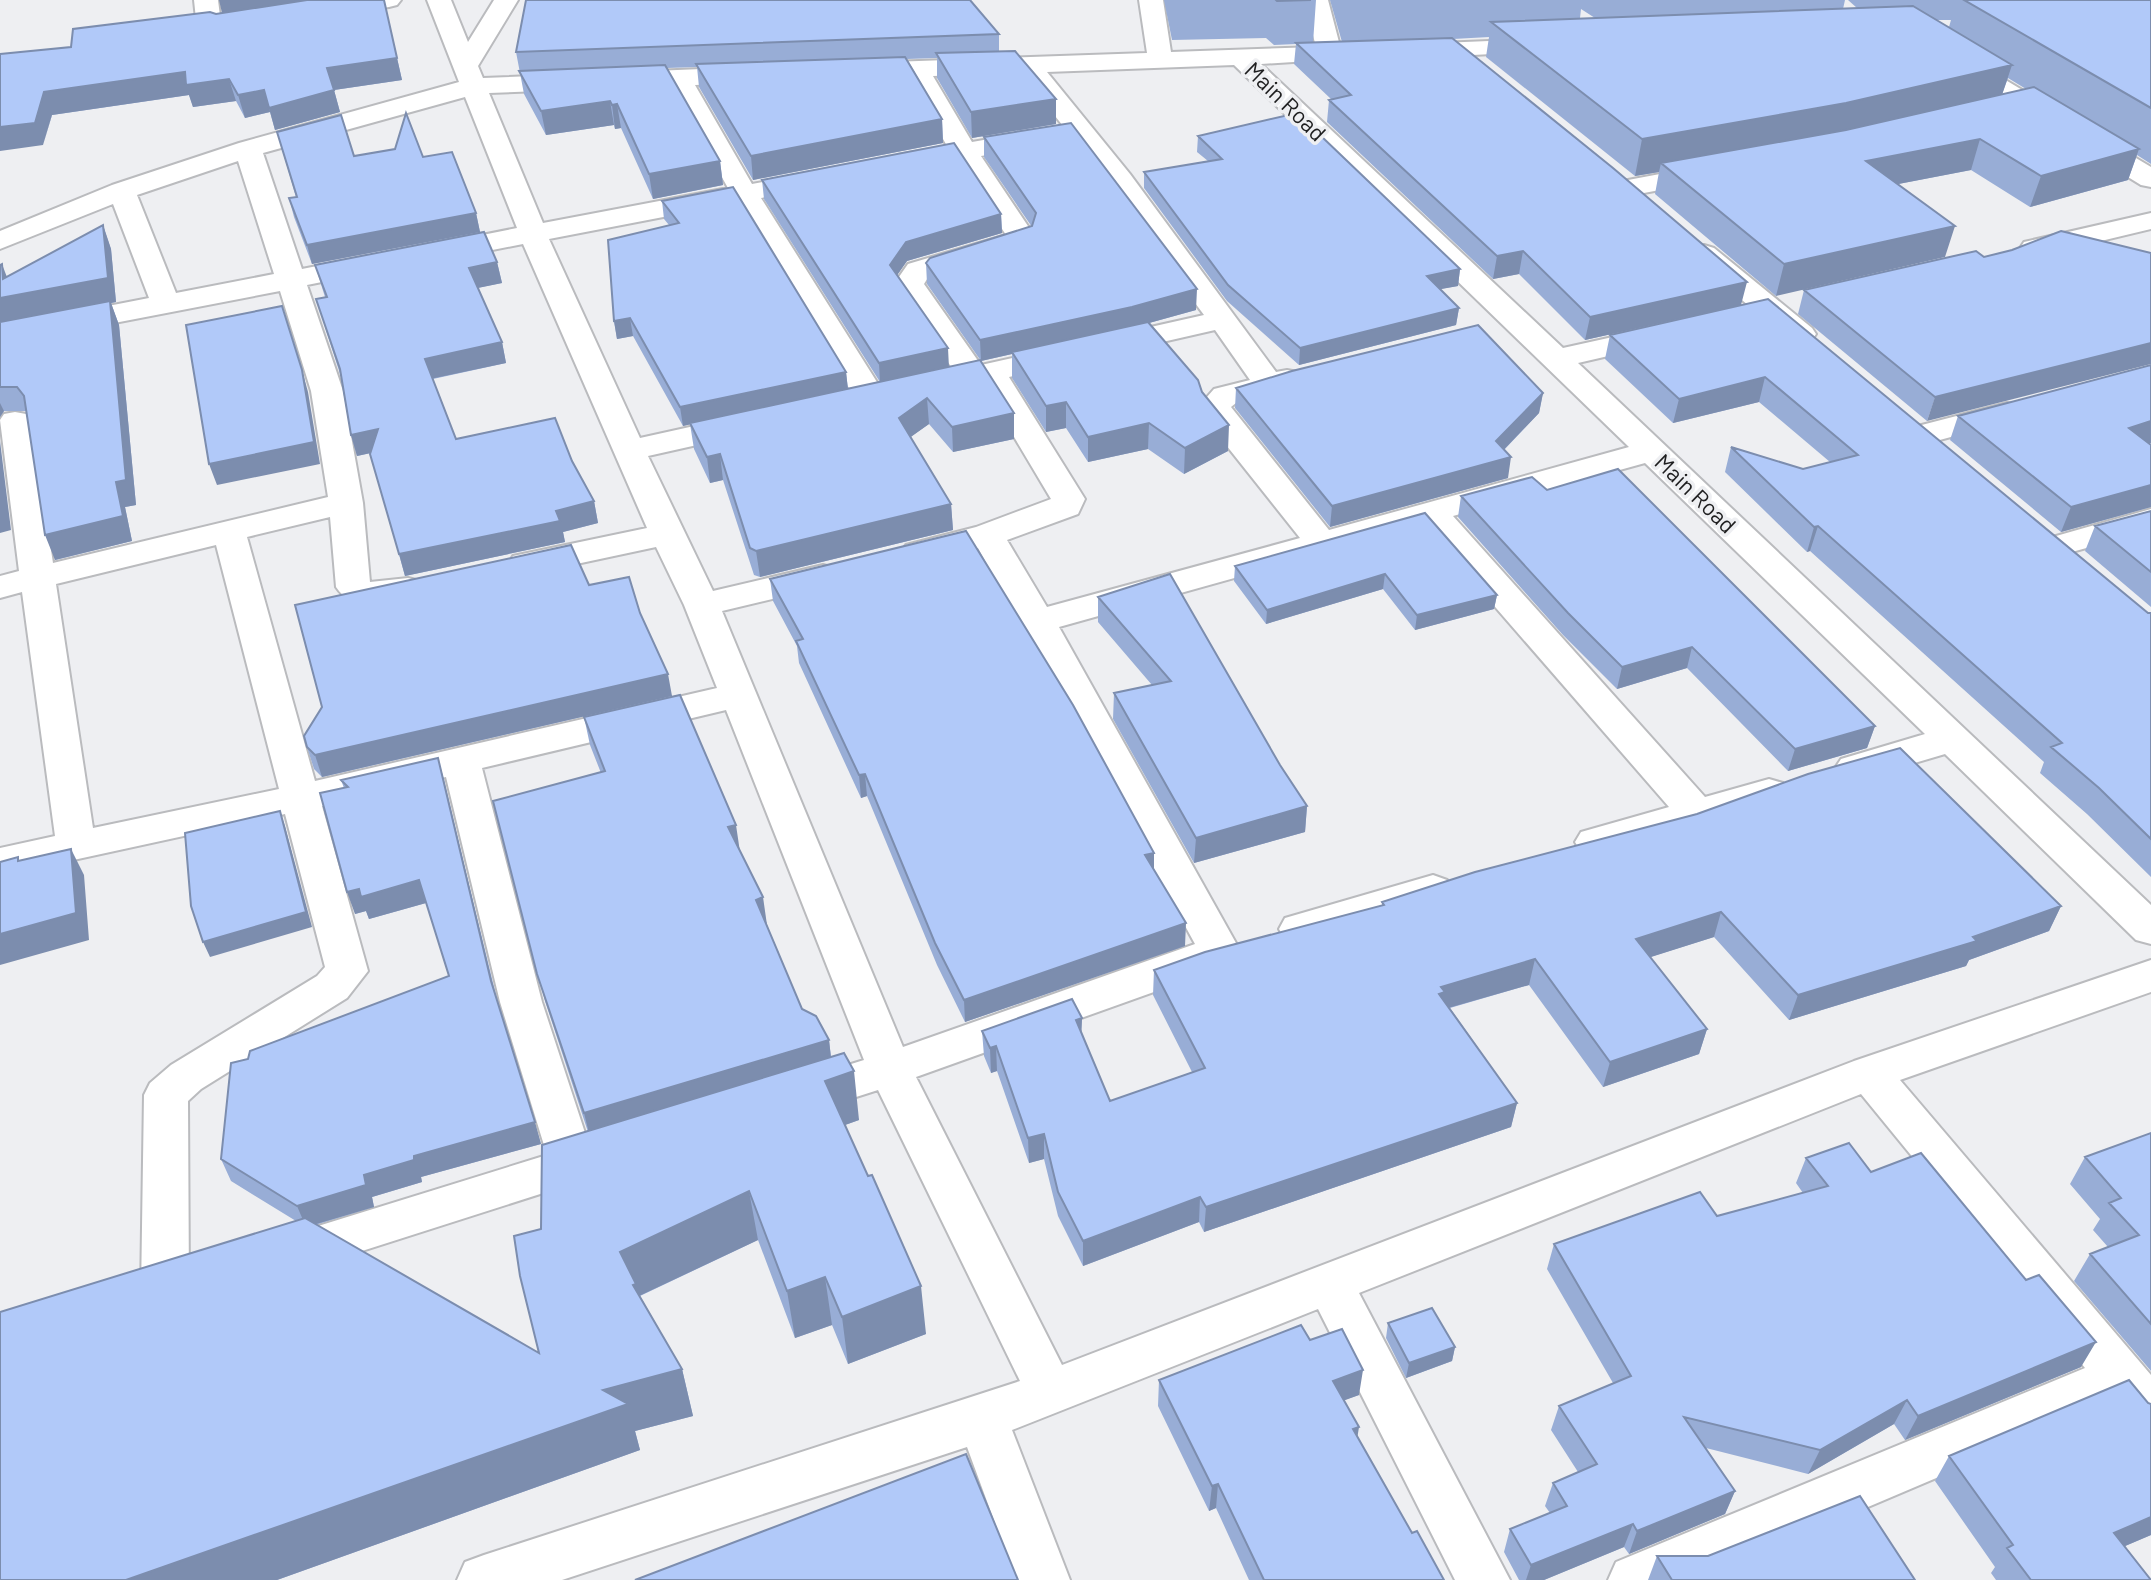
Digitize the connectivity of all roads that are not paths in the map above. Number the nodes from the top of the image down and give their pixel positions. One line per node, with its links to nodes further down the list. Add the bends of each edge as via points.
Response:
1 (206, 0): 8 (street, via 208,19 222,26)
2 (389, 0): 7 (street)
3 (439, 0): 18 (street)
4 (506, 0): 18 (street)
5 (1151, 0): 14 (street)
6 (1316, 0): 12 (street)
7 (313, 12)
8 (274, 18)
9 (1561, 45): 10 (street)
10 (1455, 49): 12 (street); 21 (street)
11 (1941, 52): 22 (street)
12 (1330, 54): 13 (street)
13 (1240, 57): 14 (street); 44 (street, Main Road)
14 (1160, 60): 15 (street)
15 (1028, 65): 16 (street); 24 (street)
16 (916, 69): 17 (street); 26 (street)
17 (836, 72)
18 (470, 75): 20 (street); 25 (street); 36 (street)
19 (770, 75): 20 (street)
20 (678, 78): 32 (street)
21 (1491, 78)
22 (2029, 106): 23 (street); 30 (street)
23 (1990, 114)
24 (1081, 131): 26 (street); 43 (street)
25 (248, 149): 31 (street); 39 (street)
26 (962, 150): 27 (street); 51 (street, via 1020,240 918,270 909,284)
27 (881, 167)
28 (1733, 169): 33 (street, via 1620,181)
29 (840, 175): 32 (street)
30 (2151, 179)
31 (122, 191): 37 (street); 40 (street)
32 (744, 193): 36 (street); 51 (street, via 880,396)
33 (1649, 206)
34 (2151, 221): 38 (street)
35 (1679, 233): 41 (street)
36 (533, 234): 39 (street); 56 (street)
37 (0, 240)
38 (2002, 256)
39 (293, 279): 40 (street); 59 (street, via 327,391)
40 (165, 303): 47 (street)
41 (1785, 306): 42 (street); 48 (street)
42 (1731, 319)
43 (1221, 320): 51 (street); 52 (street)
44 (1517, 322): 46 (street); 49 (street, Main Road)
45 (1691, 328): 49 (street)
46 (1478, 331)
47 (0, 336)
48 (1825, 354)
49 (1556, 359): 57 (street, Main Road)
50 (1321, 370): 52 (street)
51 (981, 374): 64 (street, via 1068,499 1066,508 1052,515)
52 (1269, 384): 65 (street, via 1225,396 1215,406)
53 (2029, 407): 58 (street, via 1910,426)
54 (777, 418): 56 (street)
55 (15, 421): 70 (street)
56 (630, 450): 63 (street)
57 (1652, 451): 60 (street); 76 (street, Main Road)
58 (1951, 461)
59 (346, 503): 62 (street); 71 (street, via 353,587 375,596)
60 (1432, 513): 65 (street); 79 (street)
61 (2151, 519): 69 (street, via 2044,538)
62 (229, 532): 70 (street); 78 (street)
63 (667, 534): 68 (street); 73 (street)
64 (987, 536): 66 (street); 74 (street)
65 (1320, 541): 74 (street)
66 (892, 559)
67 (852, 569): 73 (street)
68 (495, 570)
69 (2083, 571)
70 (38, 579): 72 (street); 80 (street)
71 (442, 582)
72 (0, 587)
73 (702, 605): 75 (street)
74 (1038, 621): 85 (street)
75 (739, 695): 77 (street); 87 (street)
76 (1953, 739): 79 (street); 84 (street, Main Road)
77 (461, 760): 78 (street); 91 (street, via 521,1002)
78 (303, 797): 80 (street); 94 (street, via 348,971 332,988 187,1077 166,1095)
79 (1697, 813): 81 (street)
80 (76, 845): 82 (street)
81 (1551, 855)
82 (0, 862)
83 (1472, 878): 85 (street)
84 (2151, 929)
85 (1220, 952): 87 (street)
86 (2151, 976): 88 (street)
87 (890, 1069): 89 (street); 95 (street)
88 (1869, 1073): 93 (street); 96 (street)
89 (771, 1105)
90 (626, 1149): 91 (street)
91 (573, 1165): 92 (street)
92 (257, 1264)
93 (1329, 1283): 95 (street); 100 (street)
94 (165, 1293)
95 (1050, 1391): 97 (street)
96 (2136, 1394): 101 (street)
97 (982, 1419): 98 (street); 99 (street)
98 (485, 1580)
99 (1043, 1580)
100 (1483, 1580)
101 (1635, 1580)

